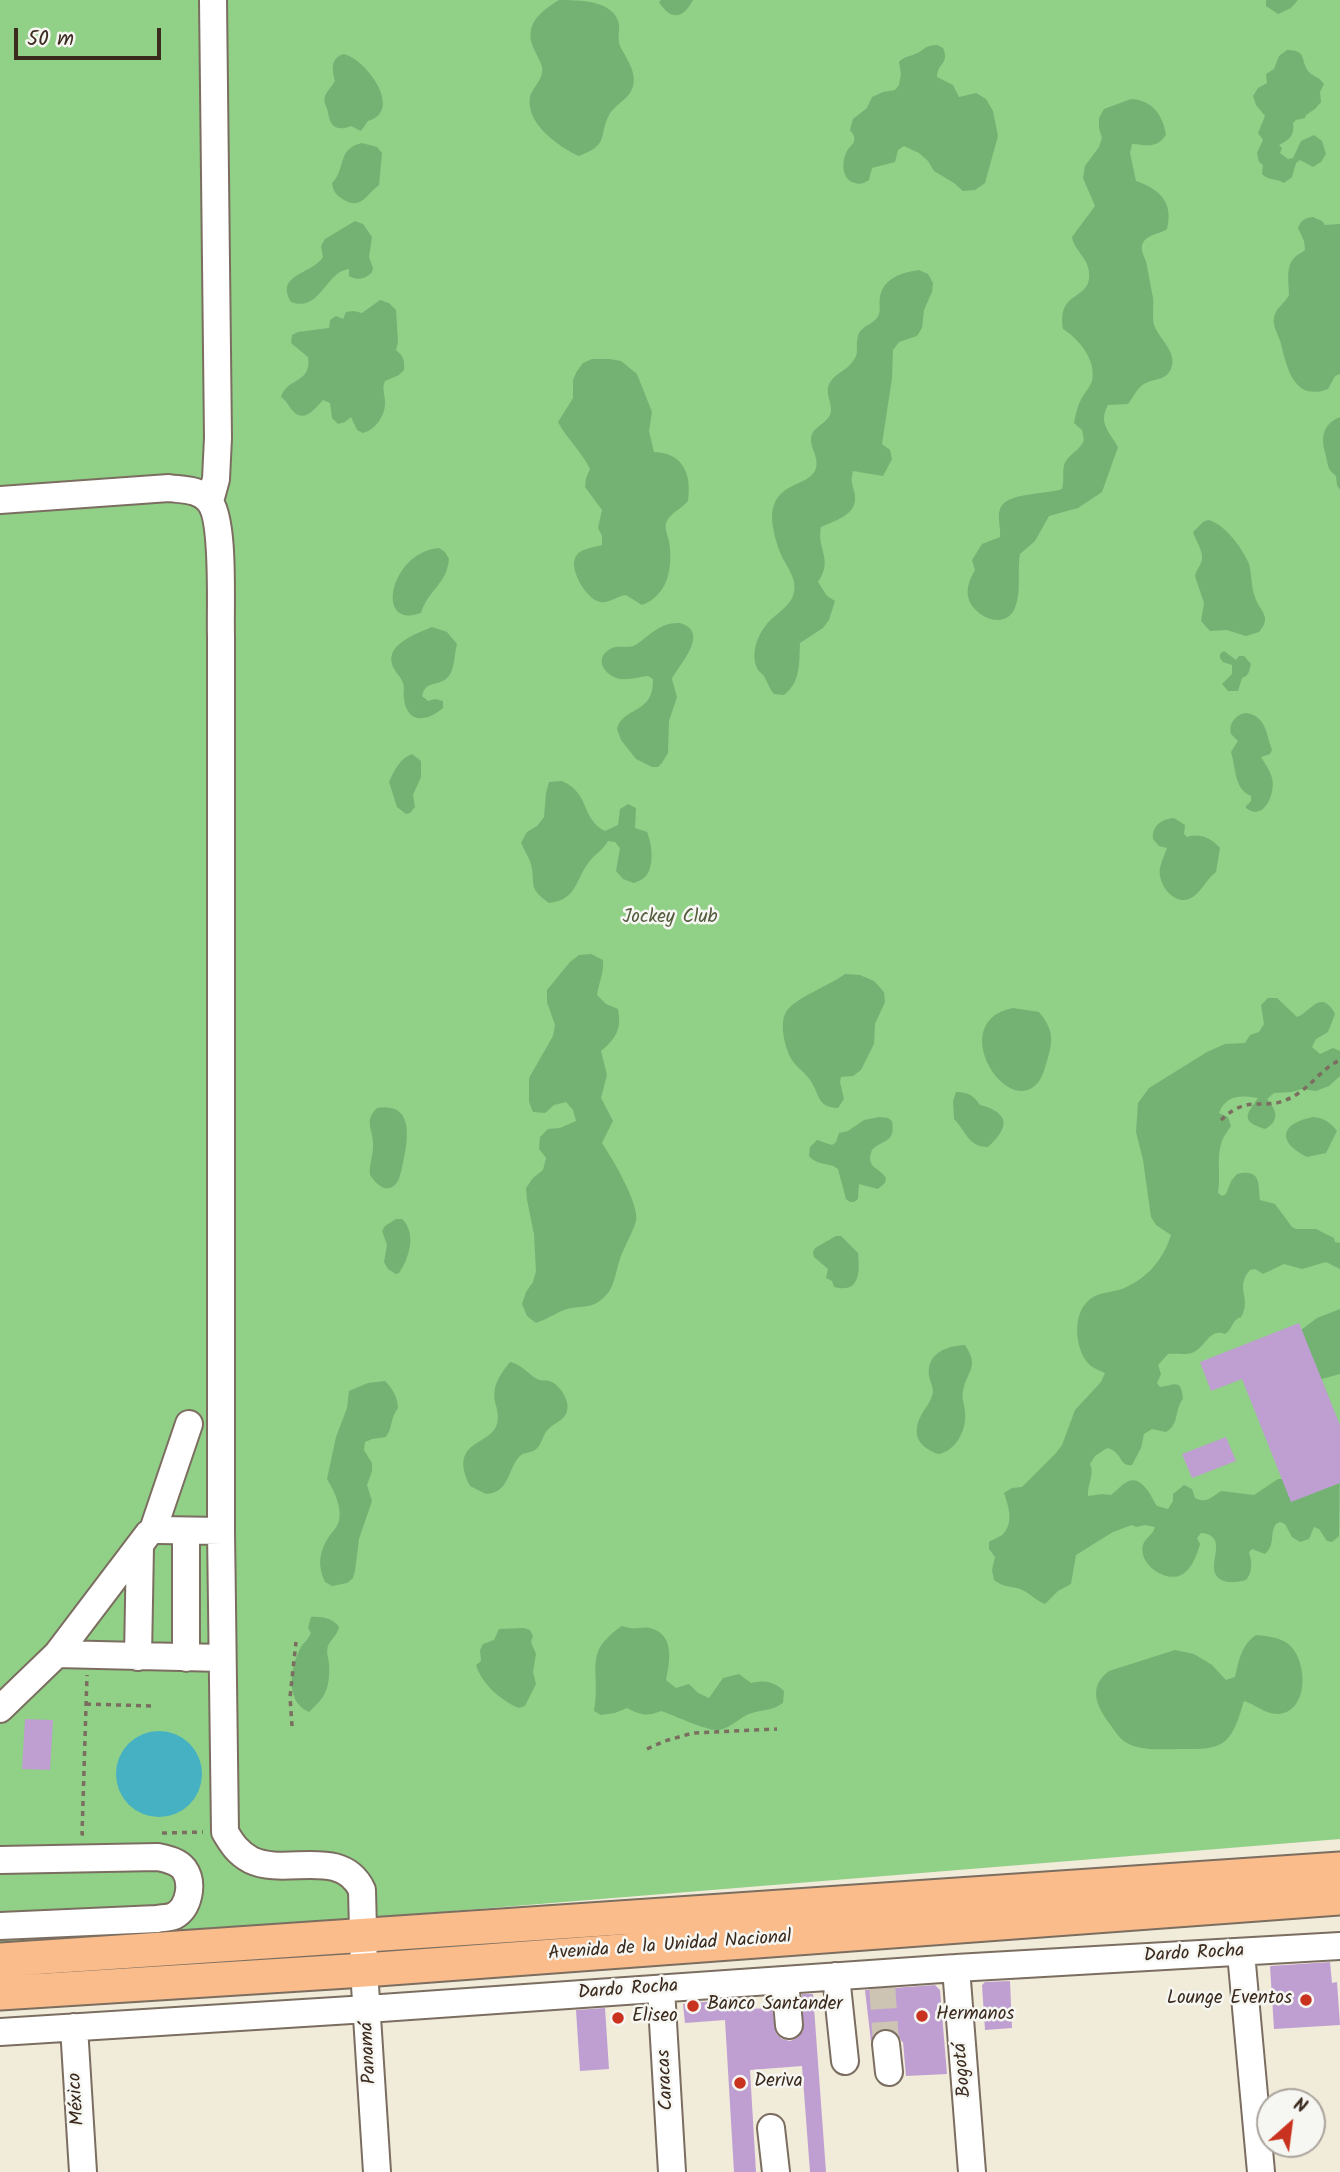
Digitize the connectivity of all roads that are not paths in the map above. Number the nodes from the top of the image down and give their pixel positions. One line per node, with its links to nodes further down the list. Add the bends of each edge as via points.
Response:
1 (213, 0): 3 (street, via 218,438)
2 (0, 500): 3 (street, via 169,488 194,491)
3 (210, 501): 6 (street, via 219,536 221,636)
4 (189, 1424): 7 (street)
5 (186, 1531): 6 (street); 7 (street); 10 (street)
6 (221, 1531): 11 (street)
7 (147, 1538): 8 (street); 9 (street)
8 (57, 1654): 9 (street); 12 (street)
9 (138, 1657): 10 (street)
10 (186, 1658): 11 (street)
11 (222, 1658): 17 (street, Panamá, via 225,1832 234,1848 252,1860 274,1865 320,1864 349,1874 362,1890)
12 (0, 1709)
13 (0, 1860): 16 (street, via 158,1857 173,1860 185,1870 188,1883 188,1898 173,1916)
14 (1340, 1869): 17 (main road, Avenida de la Unidad Nacional)
15 (1340, 1898): 22 (main road, Avenida de la Unidad Nacional)
16 (0, 1926)
17 (363, 1935): 20 (main road, Avenida de la Unidad Nacional); 22 (street, Panamá)
18 (1340, 1946): 19 (street, Dardo Rocha)
19 (1241, 1952): 21 (street, Dardo Rocha); 40 (street)
20 (0, 1960)
21 (956, 1968): 23 (street, Dardo Rocha, via 882,1978); 39 (street, Bogotá)
22 (364, 1970): 26 (main road, Avenida de la Unidad Nacional); 27 (street, Panamá)
23 (836, 1976): 24 (street, Dardo Rocha); 32 (street)
24 (785, 1980): 25 (street, Dardo Rocha); 28 (street)
25 (661, 1989): 27 (street, Dardo Rocha); 37 (street, Caracas)
26 (0, 1993)
27 (367, 2009): 29 (street, Dardo Rocha); 36 (street, Panamá)
28 (789, 2025)
29 (74, 2026): 30 (street, Dardo Rocha); 35 (street, México)
30 (0, 2032)
31 (886, 2044): 33 (street)
32 (845, 2061)
33 (889, 2072)
34 (771, 2128): 38 (street)
35 (83, 2172)
36 (377, 2172)
37 (672, 2172)
38 (776, 2172)
39 (972, 2172)
40 (1261, 2172)

